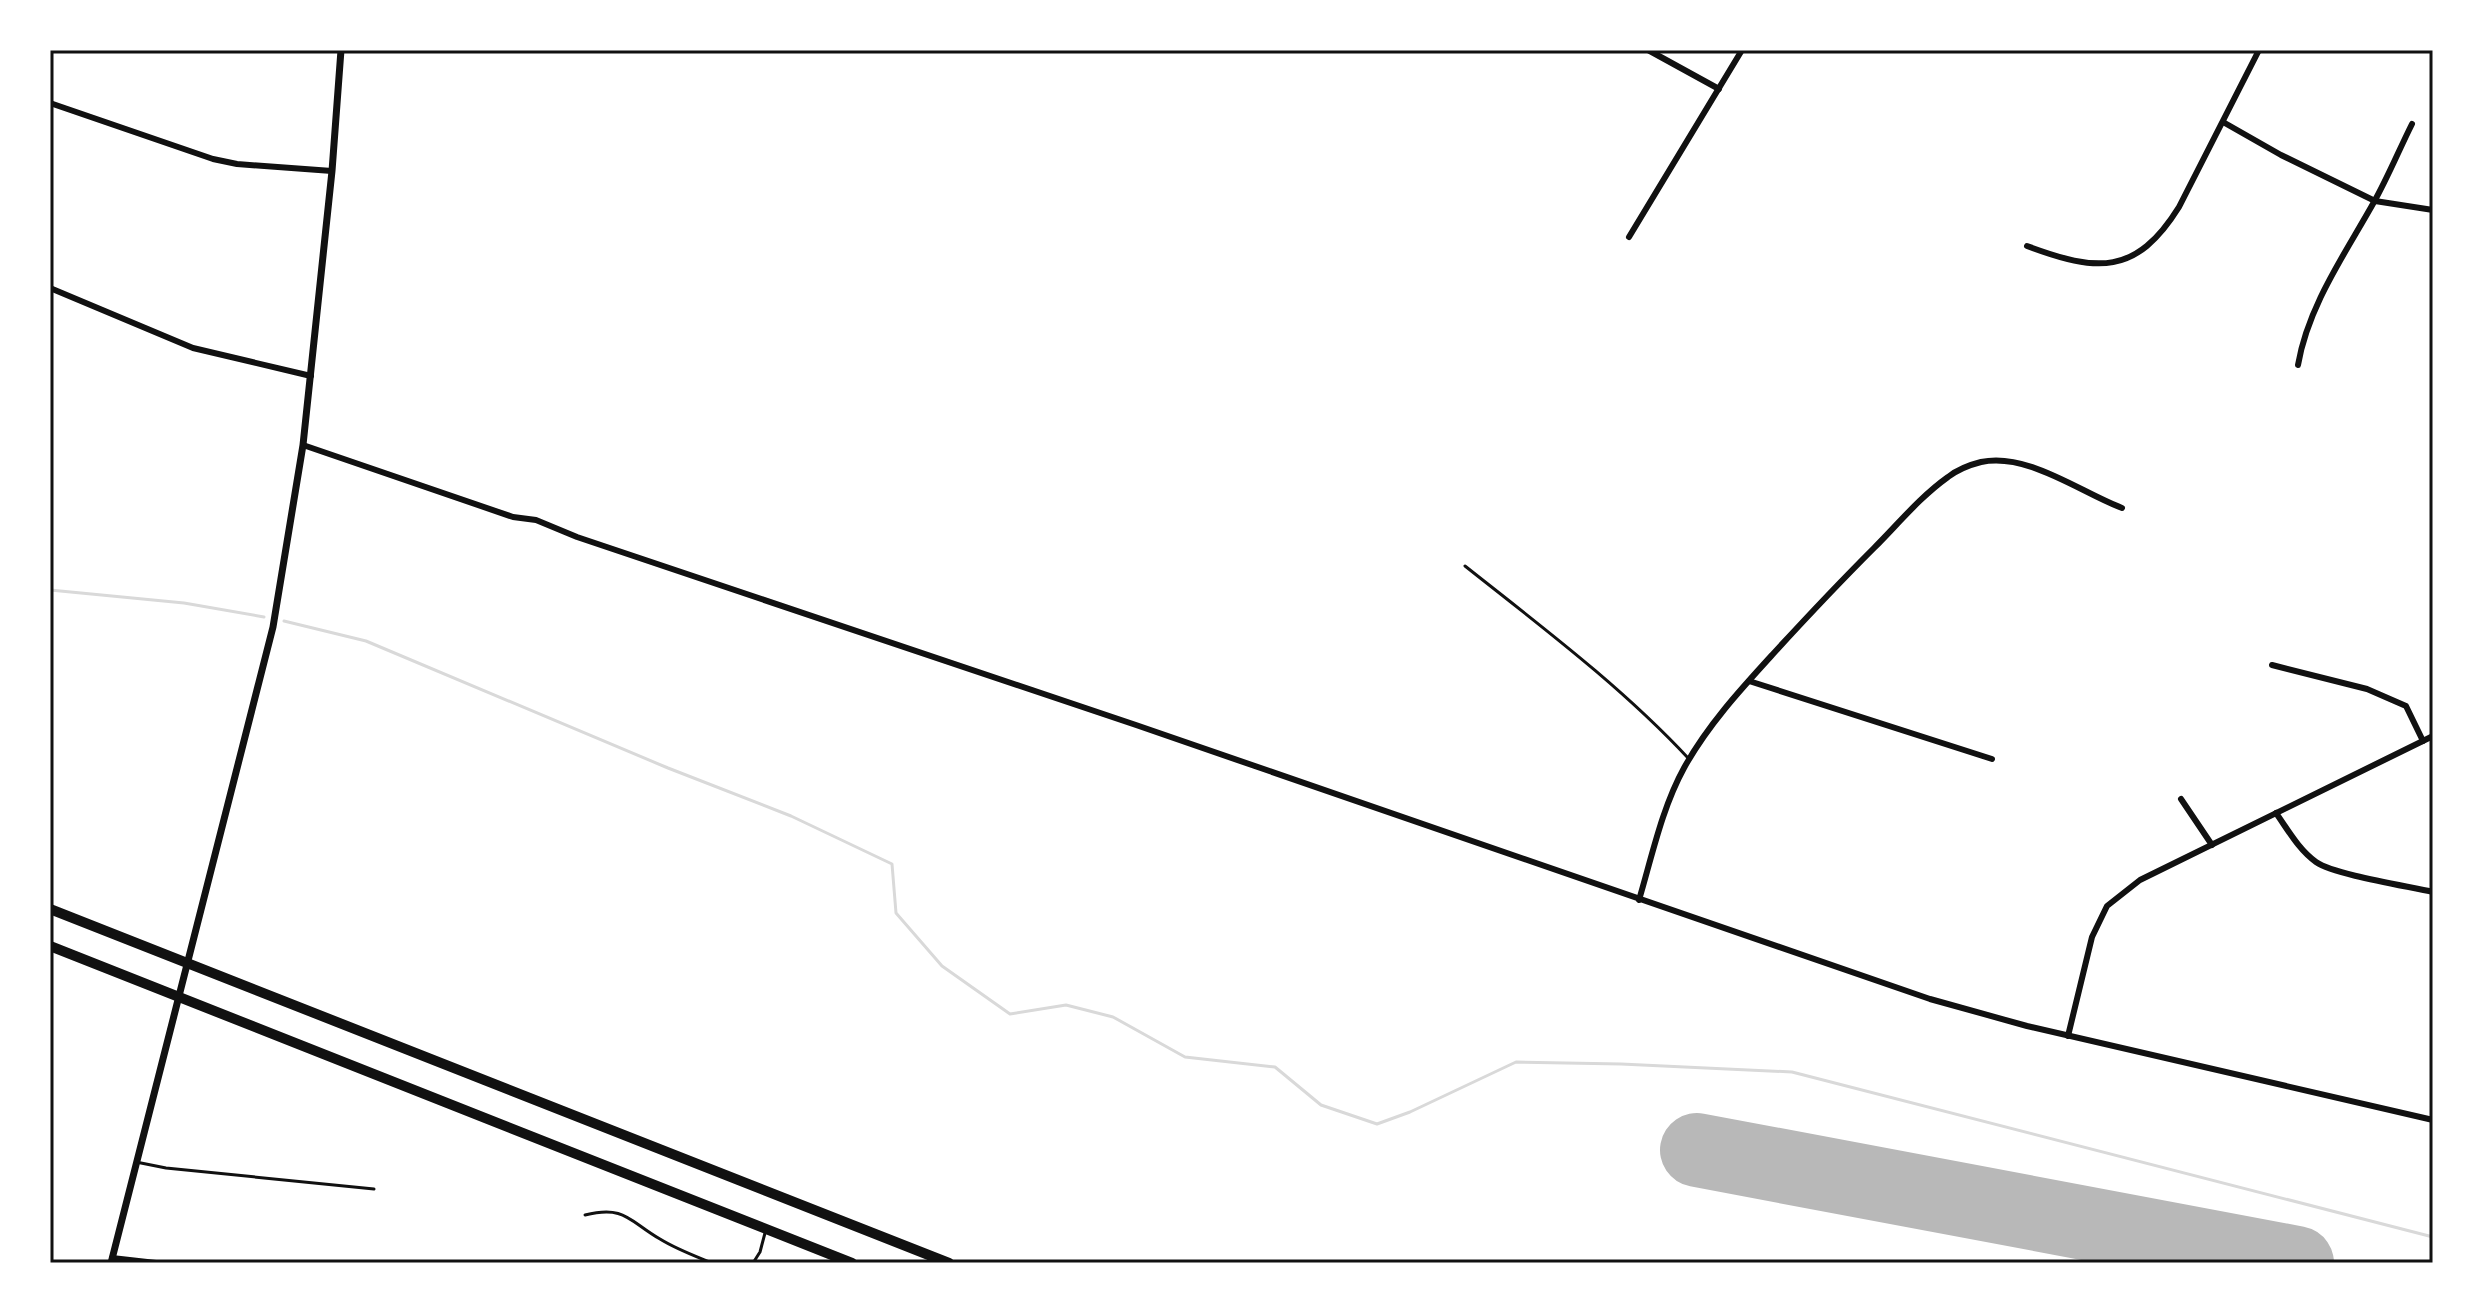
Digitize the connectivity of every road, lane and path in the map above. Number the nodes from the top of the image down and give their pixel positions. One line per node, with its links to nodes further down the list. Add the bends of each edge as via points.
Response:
1 (341, 50): 9 (street)
2 (1648, 50): 5 (street)
3 (1742, 50): 5 (street)
4 (2259, 50): 7 (street)
5 (1719, 89): 12 (street)
6 (50, 103): 9 (street, via 213,159)
7 (2223, 122): 10 (street); 13 (street, via 2166,229 2140,252 2111,263 2083,264)
8 (2412, 124): 10 (street)
9 (332, 171): 16 (street)
10 (2375, 201): 11 (street); 15 (street, via 2336,266 2302,341)
11 (2433, 210)
12 (1629, 237)
13 (2027, 246)
14 (50, 288): 16 (street, via 193,348)
15 (2298, 365)
16 (311, 376): 17 (street)
17 (303, 445): 30 (street, via 513,517 536,520); 33 (street, via 273,627)
18 (2122, 508): 21 (street, via 2014,462 1966,467 1936,485)
19 (1465, 566): 24 (lane, via 1613,687)
20 (2272, 665): 23 (street, via 2367,689 2406,706)
21 (1749, 681): 24 (street); 25 (street)
22 (2433, 736): 23 (street)
23 (2423, 741): 27 (street)
24 (1689, 759): 30 (street, via 1667,806)
25 (1992, 759)
26 (2181, 799): 28 (street)
27 (2276, 813): 28 (street); 29 (street, via 2318,864)
28 (2212, 845): 35 (street, via 2140,880 2107,906 2092,937)
29 (2433, 892)
30 (1639, 900): 35 (street, via 1930,999)
31 (50, 909): 33 (highway)
32 (50, 946): 34 (highway)
33 (188, 964): 34 (street); 46 (highway)
34 (180, 997): 37 (street); 40 (highway)
35 (2068, 1036): 36 (street)
36 (2433, 1120)
37 (136, 1162): 38 (lane); 41 (street)
38 (374, 1189)
39 (585, 1215): 43 (lane, via 623,1214 661,1240)
40 (766, 1229): 44 (lane); 45 (highway)
41 (111, 1261): 42 (street)
42 (156, 1263)
43 (712, 1263)
44 (753, 1263)
45 (852, 1263)
46 (949, 1263)

